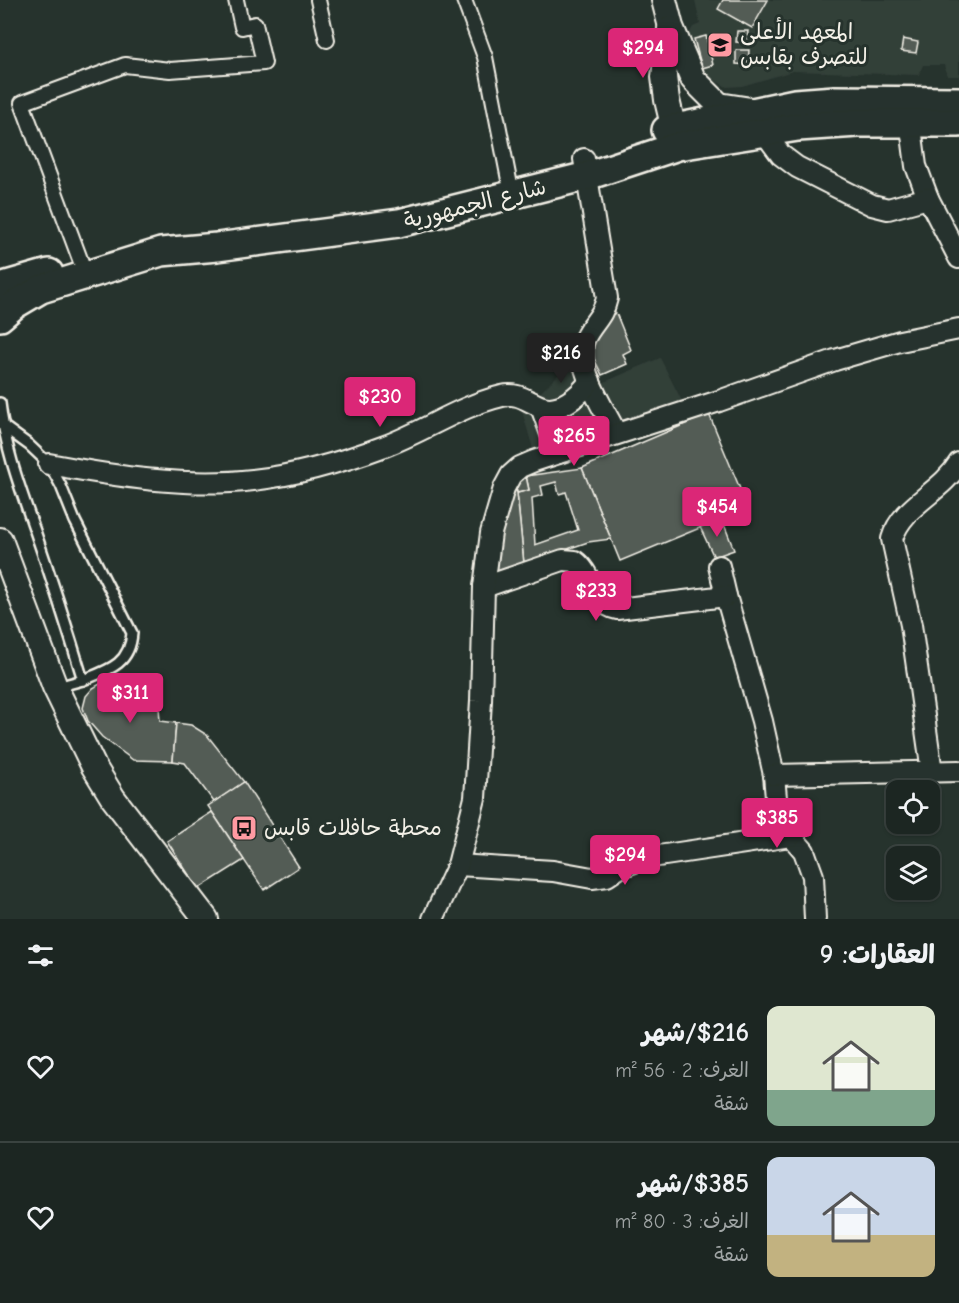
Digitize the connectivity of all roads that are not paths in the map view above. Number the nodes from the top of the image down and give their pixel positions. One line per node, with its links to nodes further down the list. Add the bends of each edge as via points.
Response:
1 (236, 0): 16 (street, via 242,27 255,24 264,63 170,70 125,65 22,103)
2 (318, 0): 6 (street)
3 (464, 0): 13 (street, via 485,57)
4 (664, 0): 5 (street)
5 (670, 27): 9 (street, via 693,79 719,105); 11 (street, via 664,77)
6 (327, 40)
7 (959, 101): 8 (main road, شارع الجمهورية)
8 (909, 111): 9 (main road, شارع الجمهورية, via 835,100 795,103); 10 (main road, شارع الجمهورية); 14 (street, via 916,166)
9 (762, 122): 11 (main road, شارع الجمهورية); 14 (street, via 781,155 872,205 888,209)
10 (959, 123)
11 (676, 137): 12 (main road, شارع الجمهورية)
12 (585, 167): 13 (main road, شارع الجمهورية); 18 (main road, شارع الجمهورية, via 399,223 161,252 40,289); 20 (street, via 607,298 582,348 582,362)
13 (509, 180): 16 (main road, شارع الجمهورية, via 326,220 152,239)
14 (928, 198): 15 (street)
15 (959, 258)
16 (81, 262): 17 (main road, شارع الجمهورية)
17 (0, 287)
18 (0, 317)
19 (959, 329): 24 (street, via 835,360)
20 (590, 381): 22 (street, via 573,399); 24 (street)
21 (0, 403): 23 (lane)
22 (541, 407): 25 (street); 27 (street, via 524,397 504,395 372,451 325,466 251,481 141,478)
23 (3, 426): 27 (lane); 32 (lane, via 13,471)
24 (616, 433): 25 (street)
25 (558, 453): 30 (street, via 520,466 511,475 492,533)
26 (959, 463): 35 (street, via 941,486 906,514 892,539 911,625)
27 (49, 464): 32 (lane, via 132,633 131,647 124,659)
28 (0, 540): 33 (street)
29 (719, 566): 31 (street)
30 (484, 587): 31 (street, via 563,560 575,561 586,572 601,602 617,609); 38 (street, via 475,798)
31 (726, 596): 36 (street)
32 (83, 680): 33 (lane)
33 (55, 687): 39 (street, via 113,798)
34 (959, 771): 35 (street)
35 (933, 772): 36 (street)
36 (774, 775): 37 (street, via 776,798)
37 (791, 836): 38 (street, via 645,858 607,876 592,878 554,871); 41 (street, via 804,851 811,869)
38 (458, 865): 40 (street)
39 (206, 919)
40 (433, 919)
41 (815, 919)

